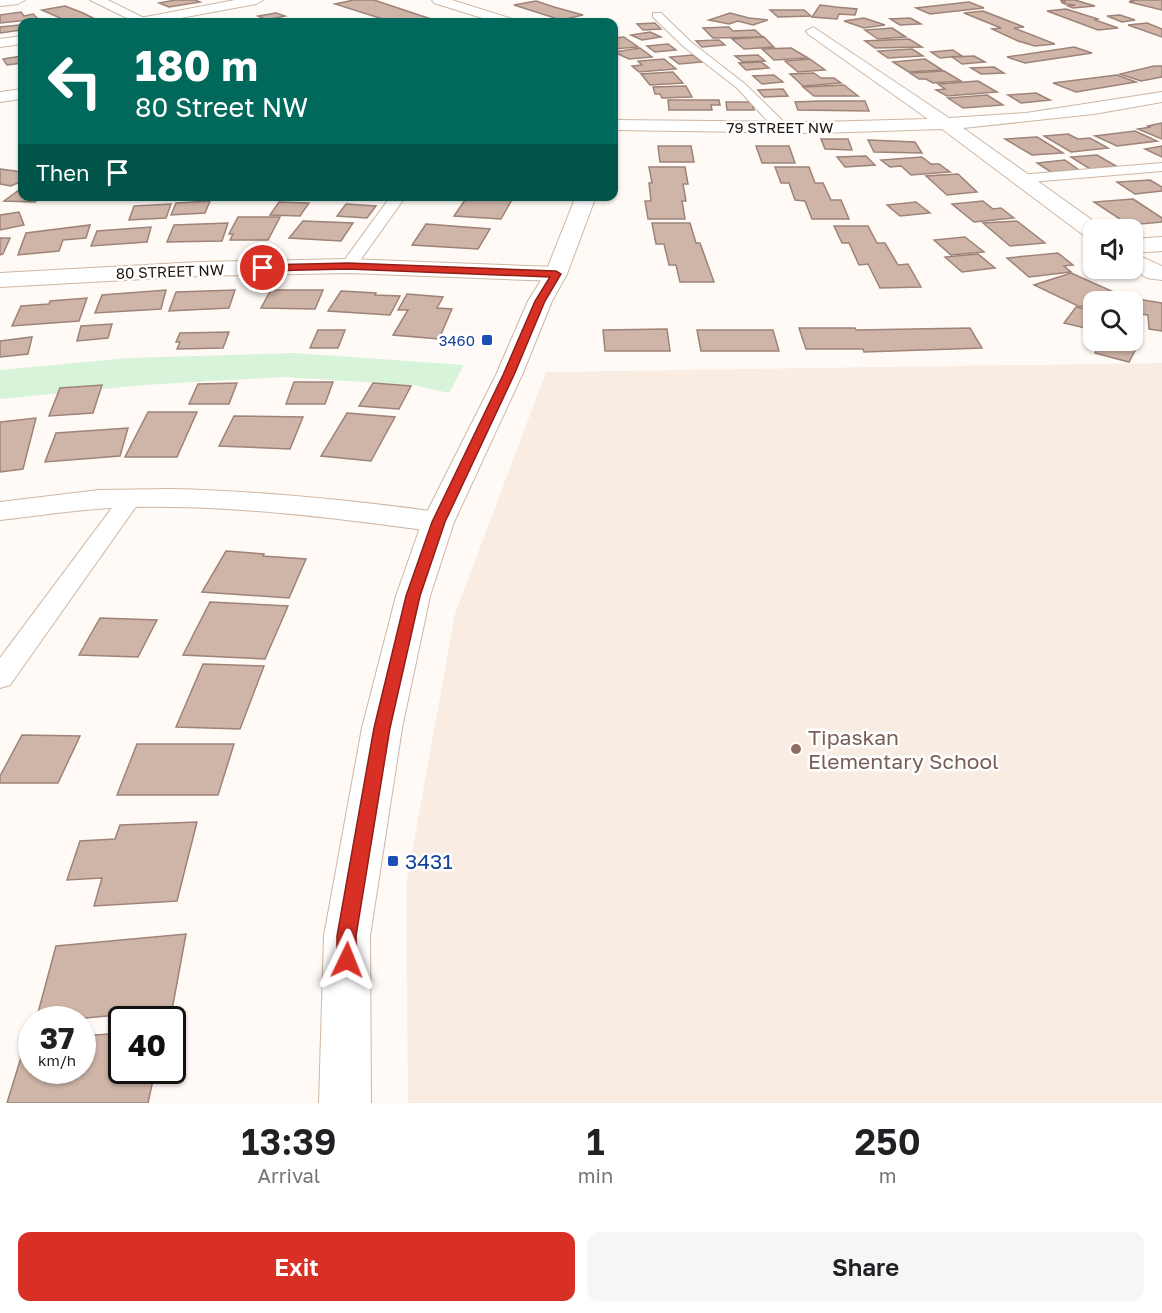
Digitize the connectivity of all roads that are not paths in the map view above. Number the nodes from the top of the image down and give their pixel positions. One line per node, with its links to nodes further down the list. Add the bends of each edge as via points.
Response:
1 (18, 0): 5 (street)
2 (97, 0): 7 (street)
3 (256, 0): 8 (street)
4 (440, 0): 9 (street)
5 (0, 2)
6 (657, 15): 18 (lane, via 741,86)
7 (136, 18)
8 (165, 18)
9 (494, 18)
10 (813, 32): 17 (street)
11 (18, 41): 12 (street)
12 (0, 43)
13 (18, 95): 14 (street)
14 (0, 97)
15 (1162, 97): 17 (street, 79 STREET NW, via 1089,111)
16 (618, 125): 18 (street, 79 STREET NW)
17 (947, 125): 18 (street, 79 STREET NW); 20 (street)
18 (782, 128)
19 (1162, 167): 20 (lane)
20 (1019, 179): 23 (street)
21 (395, 201): 26 (lane)
22 (584, 201): 29 (street)
23 (1083, 224)
24 (1162, 244): 25 (street)
25 (1143, 245)
26 (348, 266): 29 (street, 80 STREET NW); 30 (street, 80 STREET NW)
27 (1143, 266): 28 (street)
28 (1162, 273)
29 (556, 274): 33 (street)
30 (0, 280)
31 (131, 498): 32 (street); 33 (street, via 323,508); 34 (lane)
32 (0, 511)
33 (438, 522): 35 (street, via 413,596 382,728 347,936)
34 (0, 678)
35 (345, 1103)

